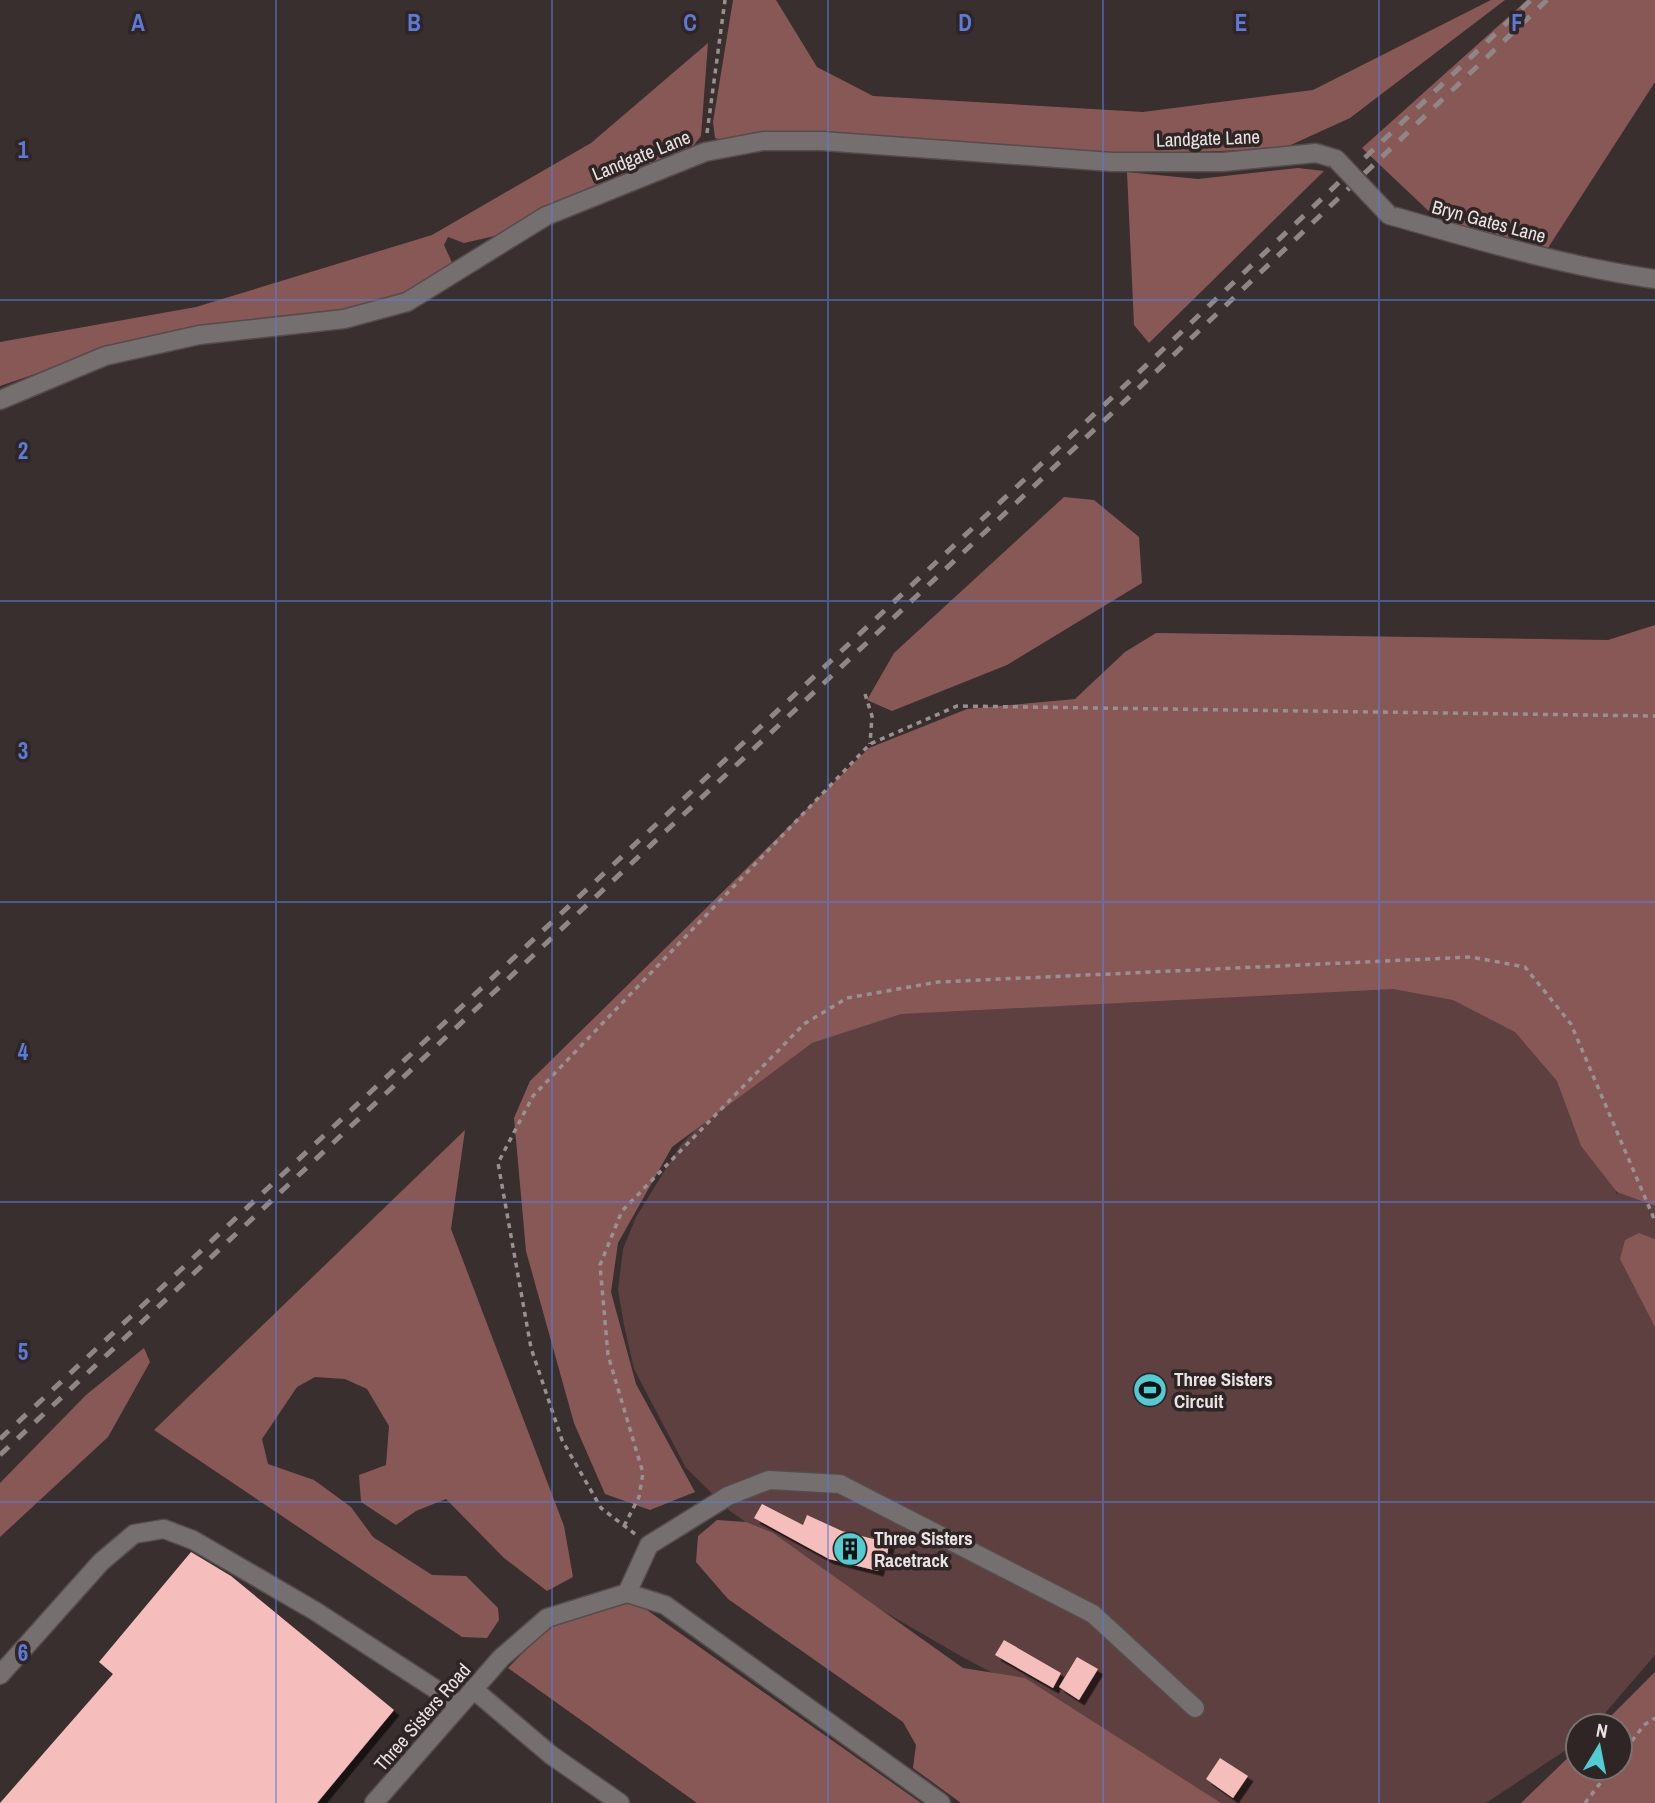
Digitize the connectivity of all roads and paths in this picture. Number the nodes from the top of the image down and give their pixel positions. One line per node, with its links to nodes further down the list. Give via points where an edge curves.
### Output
1 (725, 0): 2 (path)
2 (705, 152): 3 (street, Landgate Lane, via 764,141 822,141 1112,162 1223,162 1316,153); 5 (street, Landgate Lane, via 546,216 407,302 344,319 199,335 104,356)
3 (1336, 159): 4 (street, Bryn Gates Lane, bridge, via 1389,215 1534,256)
4 (1655, 279)
5 (0, 400)
6 (865, 694): 8 (path, via 872,716)
7 (1655, 716): 8 (path, via 957,706)
8 (870, 744): 11 (path, via 533,1096 498,1163 531,1348 558,1427 600,1508)
9 (1653, 1213): 10 (path); 11 (path, via 1571,1024 1525,967 1471,957 938,982 846,998 804,1024 622,1211 600,1265 608,1355 643,1473 639,1497)
10 (1655, 1221)
11 (624, 1526): 12 (path)
12 (649, 1545): 13 (street); 17 (street, via 728,1496 769,1480 840,1484 1093,1614)
13 (627, 1593): 15 (street, Three Sisters Road, via 547,1618); 23 (street, via 665,1605)
14 (0, 1675): 16 (street, via 101,1562 134,1534 164,1529 193,1539 315,1611)
15 (473, 1689): 16 (street, Three Sisters Road); 22 (street, via 551,1755)
16 (460, 1704): 21 (street, Three Sisters Road)
17 (1195, 1708)
18 (1655, 1718): 19 (path)
19 (1634, 1738)
20 (1601, 1782): 24 (path)
21 (374, 1803)
22 (620, 1803)
23 (941, 1803)
24 (1585, 1803)

